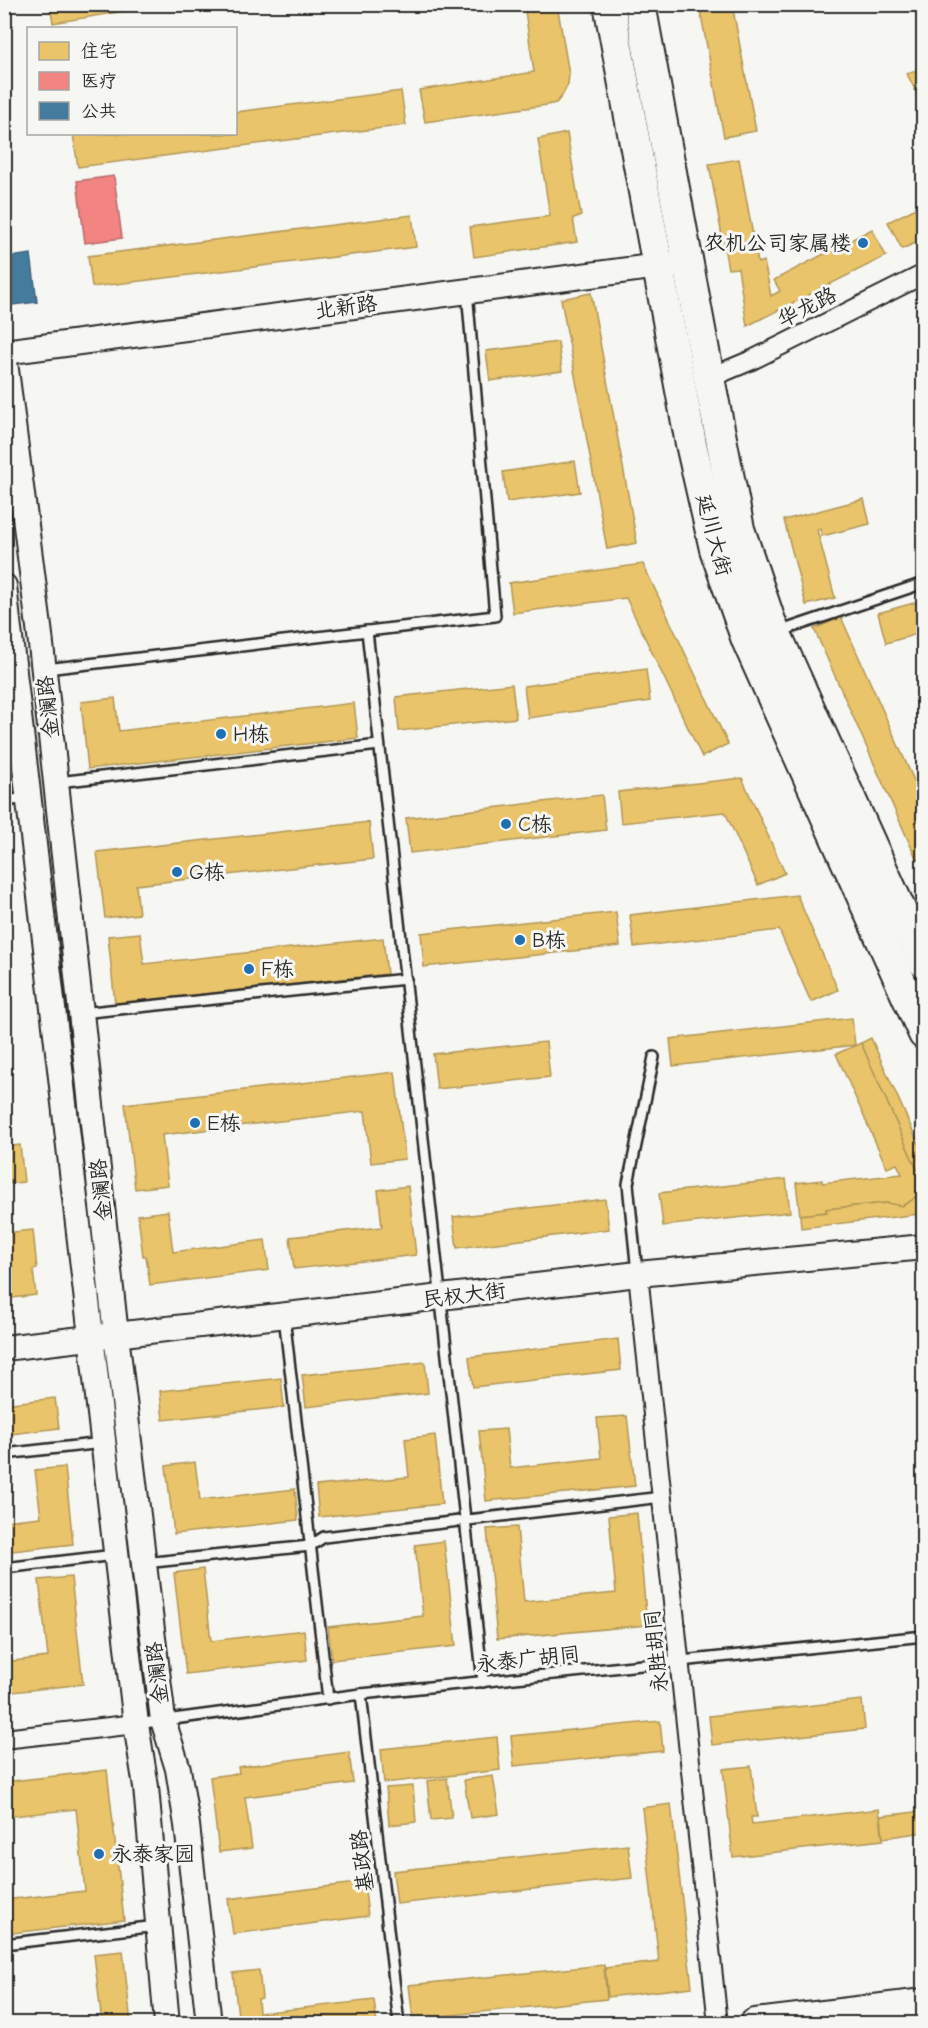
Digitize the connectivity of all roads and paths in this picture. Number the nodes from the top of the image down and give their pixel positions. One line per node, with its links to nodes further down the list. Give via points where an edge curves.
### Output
1 (609, 4): 4 (main road, 延川大街)
2 (640, 4): 3 (main road, 延川大街)
3 (688, 262): 4 (street, 北新路); 8 (main road, 延川大街)
4 (657, 266): 6 (street, 北新路); 22 (main road, 延川大街, via 715,549 747,640)
5 (924, 274): 8 (street, 华龙路)
6 (467, 291): 7 (street, 北新路); 11 (lane, via 495,616)
7 (4, 353): 14 (street, 金澜路)
8 (709, 378): 12 (main road, 延川大街, via 739,529)
9 (924, 583): 12 (lane)
10 (4, 586): 13 (street, 金澜路)
11 (367, 631): 14 (lane); 15 (lane)
12 (775, 632): 19 (main road, 延川大街)
13 (8, 646): 17 (street, 金澜路)
14 (44, 669): 16 (street, 金澜路)
15 (380, 745): 16 (lane); 20 (lane)
16 (56, 782): 21 (street, 金澜路)
17 (29, 798): 18 (lane); 29 (street, 金澜路)
18 (4, 801)
19 (924, 962)
20 (406, 979): 21 (lane); 26 (lane)
21 (81, 1013): 28 (street, 金澜路)
22 (924, 1034)
23 (654, 1057): 25 (lane, via 628,1184)
24 (924, 1247): 25 (street, 民权大街)
25 (638, 1274): 26 (street, 民权大街); 33 (street, 永胜胡同)
26 (441, 1297): 27 (street, 民权大街); 34 (lane)
27 (284, 1316): 28 (street, 民权大街); 35 (lane)
28 (116, 1335): 29 (street, 民权大街); 37 (street, 金澜路)
29 (92, 1338): 30 (street, 民权大街); 31 (street, 金澜路)
30 (4, 1348)
31 (104, 1443): 32 (lane); 36 (street, 金澜路)
32 (4, 1454)
33 (662, 1497): 34 (lane); 40 (street, 永胜胡同)
34 (465, 1520): 35 (lane, via 324,1537); 41 (lane)
35 (310, 1546): 37 (lane); 43 (lane)
36 (117, 1555): 38 (lane); 45 (street, 金澜路)
37 (144, 1563): 44 (street, 金澜路)
38 (4, 1568)
39 (924, 1636): 40 (lane, 永泰广胡同)
40 (679, 1661): 41 (lane, 永泰广胡同); 53 (street, 永胜胡同)
41 (483, 1682): 42 (lane, 永泰广胡同)
42 (361, 1694): 43 (lane, 永泰广胡同); 52 (lane, 基政路)
43 (328, 1699): 44 (lane, 永泰广胡同)
44 (163, 1720): 45 (lane, 永泰广胡同); 51 (street, 金澜路, via 178,1769 187,1825)
45 (136, 1724): 46 (street); 47 (street, 金澜路)
46 (4, 1739)
47 (159, 1926): 48 (lane); 50 (street, 金澜路)
48 (4, 1944)
49 (924, 2004): 54 (main road)
50 (167, 2024)
51 (209, 2024)
52 (399, 2024)
53 (718, 2024)
54 (755, 2024)

